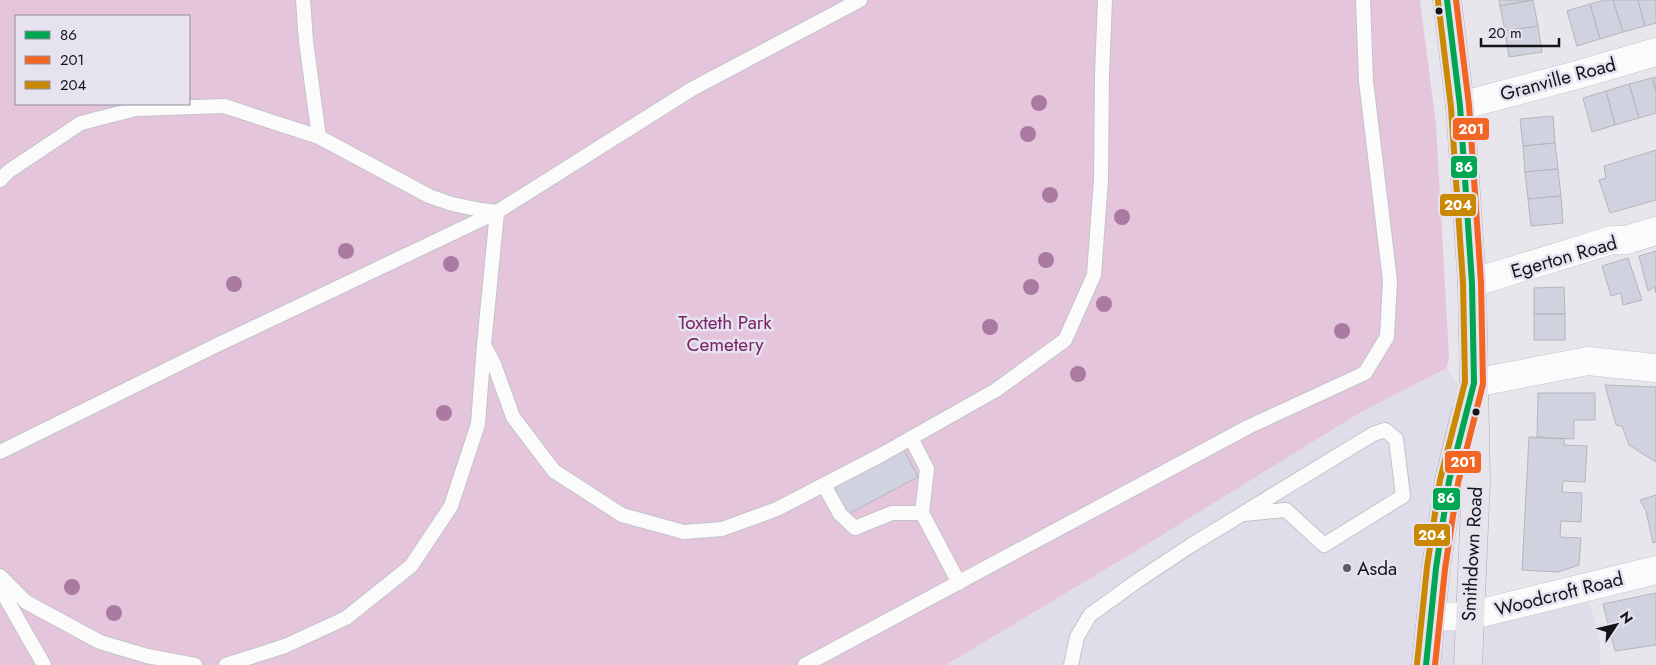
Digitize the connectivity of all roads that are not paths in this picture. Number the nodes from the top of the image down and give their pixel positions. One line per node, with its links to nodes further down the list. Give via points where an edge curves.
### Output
1 (303, 0): 8 (lane)
2 (860, 0): 10 (lane, via 692,89)
3 (1105, 0): 16 (lane, via 1101,179 1094,275 1065,340 996,390)
4 (1363, 0): 23 (lane, via 1366,81 1390,281 1387,337 1365,373 1248,427)
5 (1448, 0): 7 (highway, Smithdown Road)
6 (1656, 52): 7 (street, Granville Road)
7 (1460, 106): 12 (highway, Smithdown Road)
8 (319, 137): 9 (lane, via 224,106 136,109 81,123 9,170); 10 (lane, via 429,196 452,204)
9 (0, 180)
10 (497, 212): 13 (lane); 17 (lane)
11 (1656, 231): 12 (street, Egerton Road, via 1626,240 1612,240)
12 (1472, 283): 15 (highway, Smithdown Road)
13 (484, 345): 18 (lane, via 513,417 554,471 622,515 684,532 722,529 778,509); 29 (lane, via 478,424 454,497 411,566 346,618 284,646)
14 (1656, 368): 15 (street, via 1588,361)
15 (1474, 382): 25 (highway, Smithdown Road, via 1476,481); 26 (highway, Smithdown Road, via 1449,481)
16 (911, 438): 18 (lane); 19 (lane, via 927,469)
17 (0, 452)
18 (824, 485): 19 (lane, via 840,514 855,528 892,513)
19 (922, 513): 23 (lane)
20 (1244, 514): 20 (lane, via 1286,510 1324,545 1404,496 1396,439 1385,430 1373,434); 31 (lane, via 1137,581 1090,615 1077,637)
21 (1656, 570): 25 (street, Woodcroft Road)
22 (0, 576): 28 (lane, via 26,602 100,642 147,656)
23 (958, 583): 30 (lane)
24 (0, 588): 27 (lane)
25 (1469, 616): 26 (street, Woodcroft Road); 33 (highway, Smithdown Road)
26 (1431, 617): 32 (highway, Smithdown Road)
27 (44, 665)
28 (195, 665)
29 (226, 665)
30 (805, 665)
31 (1071, 665)
32 (1426, 665)
33 (1468, 665)

